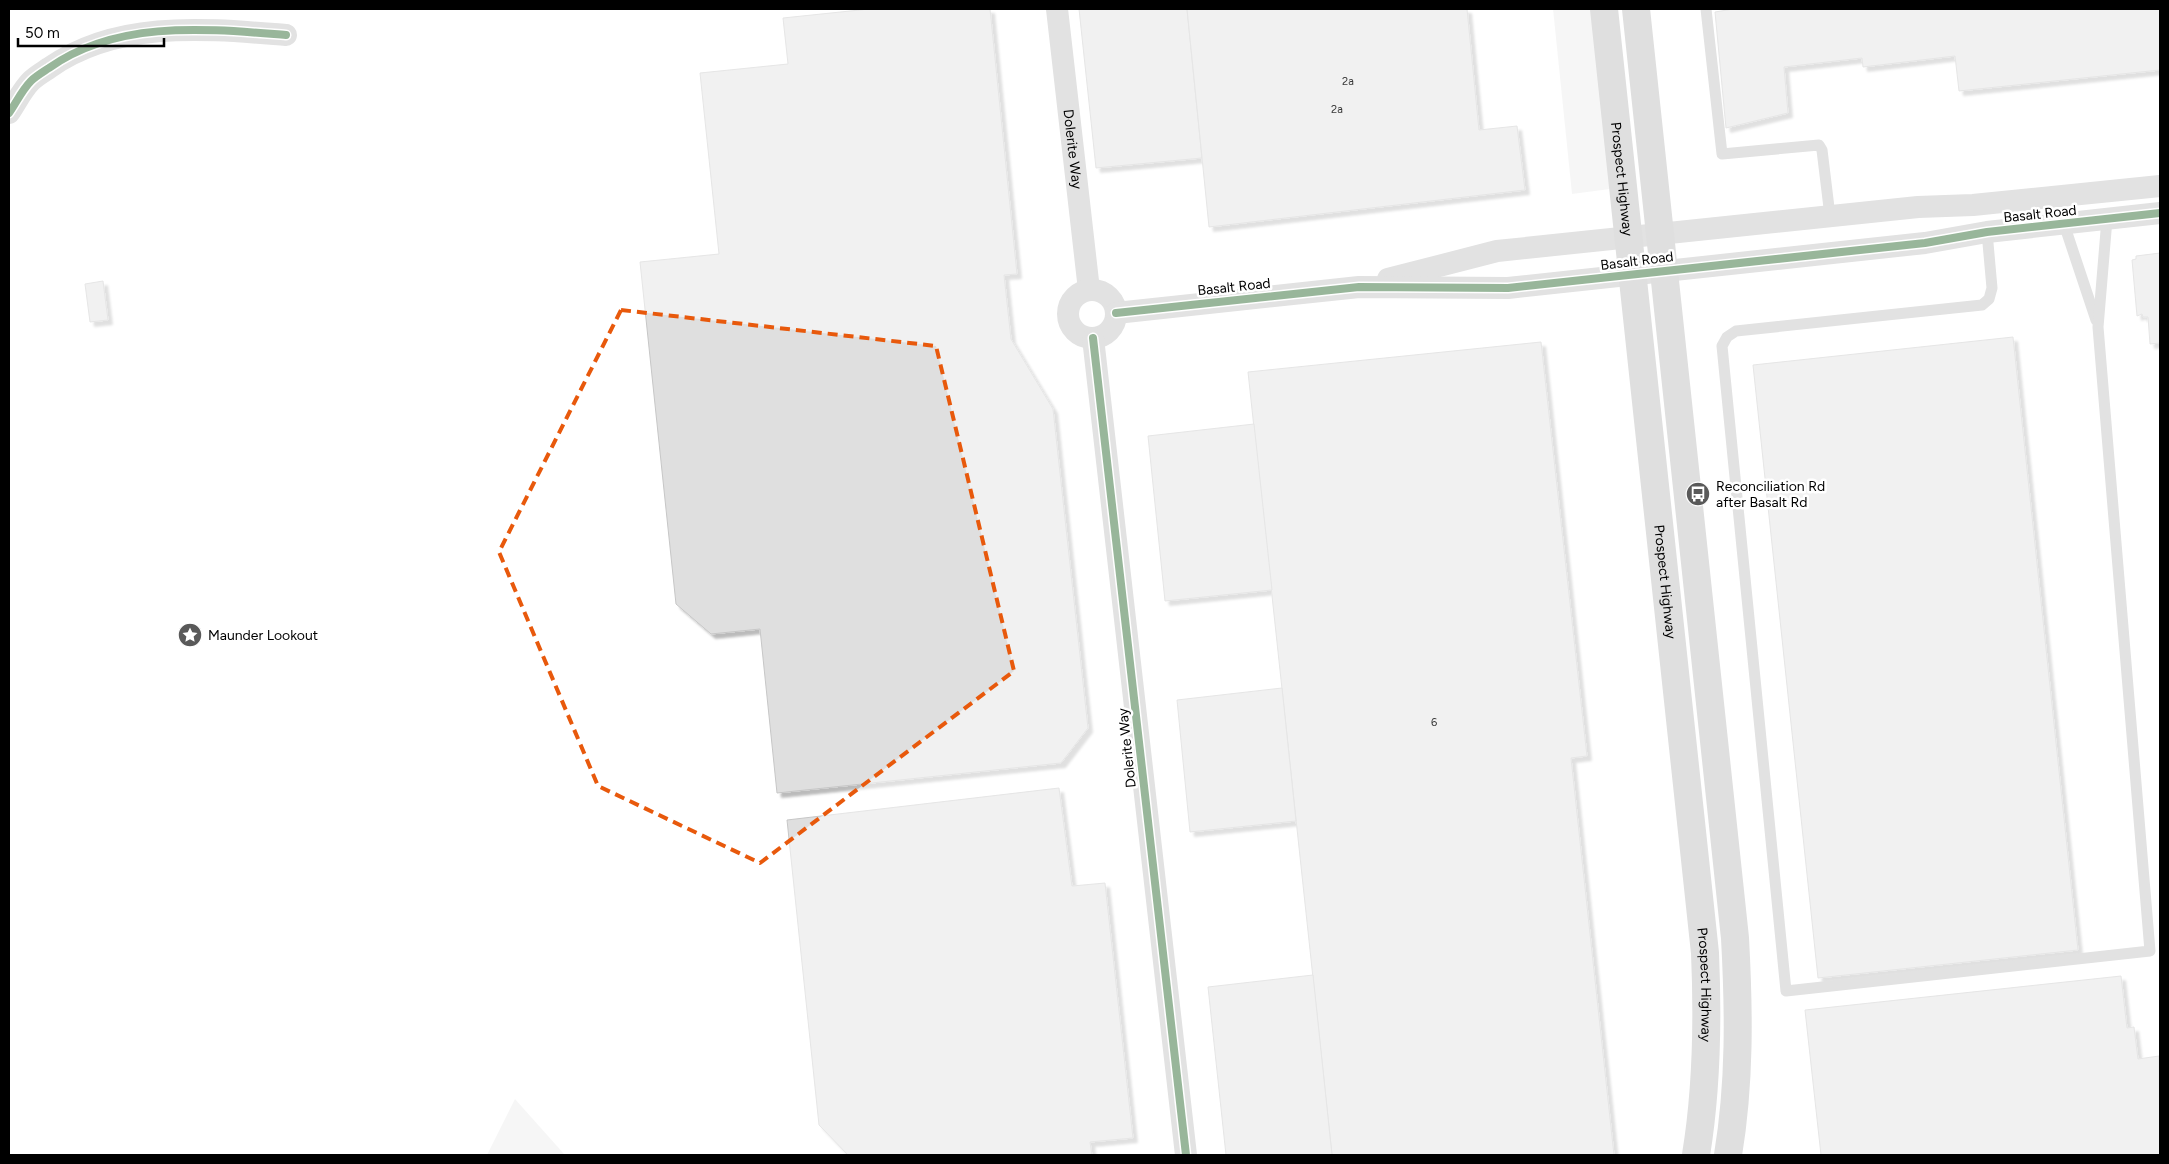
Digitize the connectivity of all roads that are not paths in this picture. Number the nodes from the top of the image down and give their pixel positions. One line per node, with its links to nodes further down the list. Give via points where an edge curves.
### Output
1 (1057, 9): 19 (street, Dolerite Way)
2 (1604, 9): 15 (main road, Prospect Highway)
3 (1636, 9): 14 (main road)
4 (1706, 9): 10 (lane, via 1722,154 1819,146)
5 (286, 36): 6 (street, via 220,30 164,30 131,35 63,58 31,81)
6 (9, 113)
7 (2160, 186): 8 (street, Basalt Road)
8 (2088, 193): 10 (street, Basalt Road); 11 (street)
9 (2160, 213): 11 (street, Basalt Road)
10 (1830, 216): 14 (street, Basalt Road)
11 (2098, 220): 12 (street, Basalt Road); 21 (lane)
12 (2064, 224): 13 (street, Basalt Road); 21 (lane)
13 (1987, 232): 16 (street, Basalt Road, via 1925,243); 21 (lane, via 1992,288 1982,305 1736,331 1722,346 1786,991 2150,951)
14 (1660, 235): 15 (street, Basalt Road); 16 (main road)
15 (1628, 237): 17 (main road, Prospect Highway); 18 (street, Basalt Road, via 1497,251)
16 (1663, 271): 17 (street, Basalt Road); 25 (main road, via 1735,938 1738,1061)
17 (1633, 275): 18 (street, Basalt Road, via 1508,288); 24 (main road, Prospect Highway, via 1705,953 1707,1055)
18 (1359, 286): 20 (street, Basalt Road)
19 (1089, 290): 20 (street, via 1104,293 1115,305); 22 (street, via 1074,297 1068,312 1072,327 1085,337)
20 (1116, 313): 22 (street, via 1107,333)
21 (2098, 327)
22 (1093, 338): 23 (street, Dolerite Way)
23 (1186, 1155)
24 (1696, 1155)
25 (1728, 1155)

